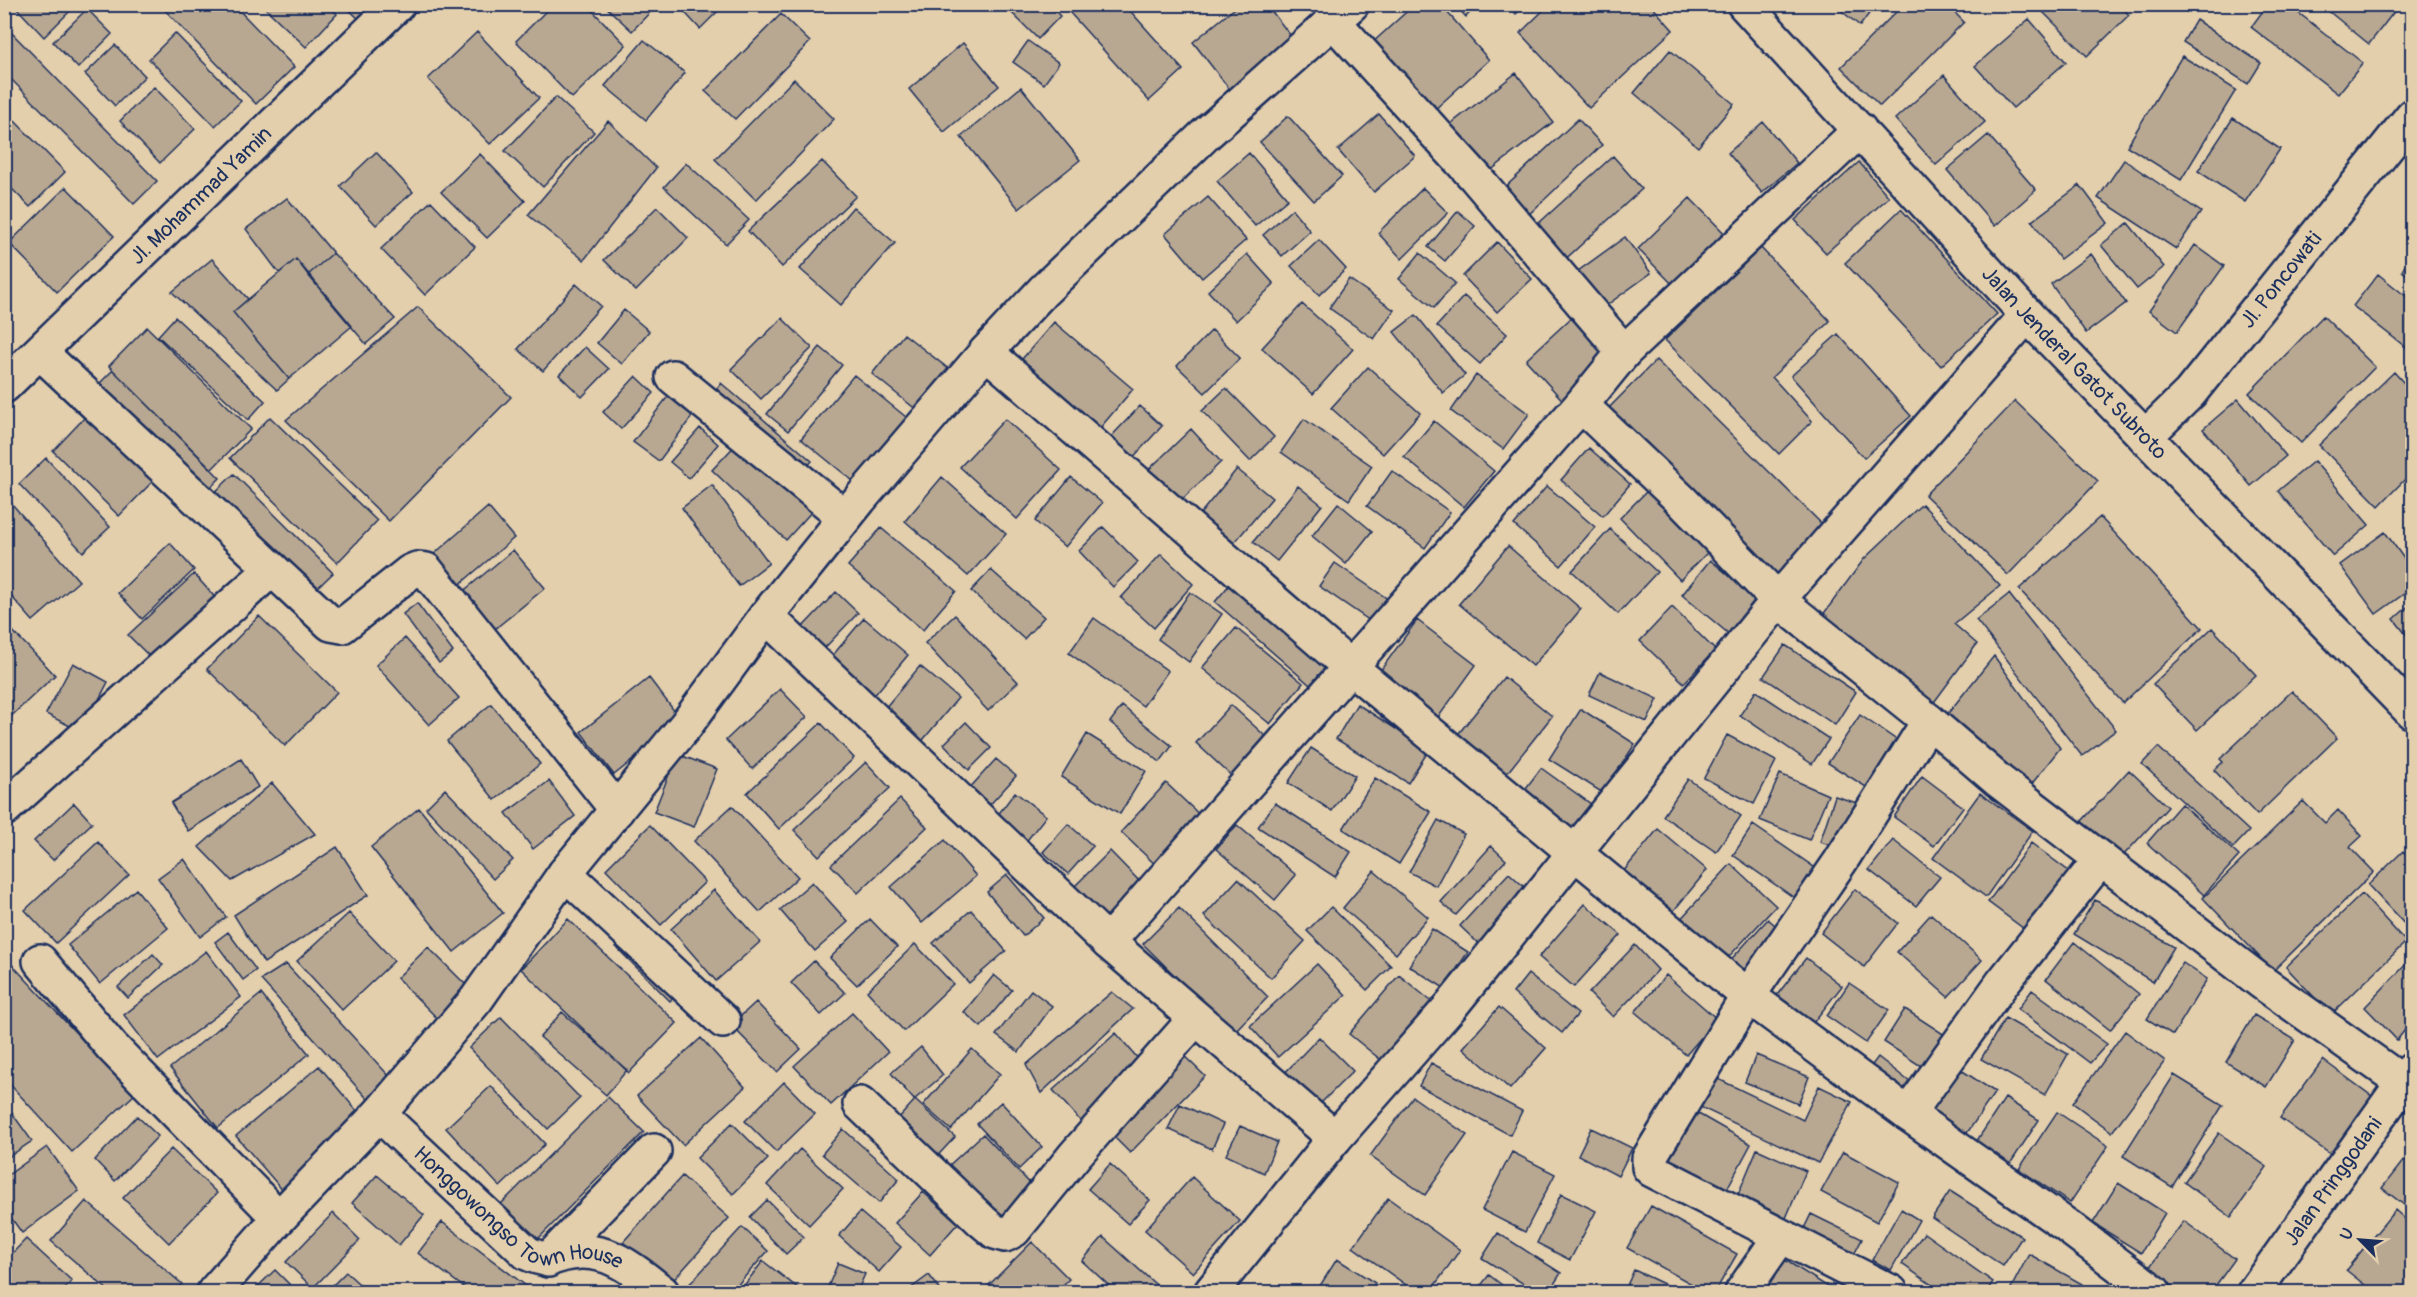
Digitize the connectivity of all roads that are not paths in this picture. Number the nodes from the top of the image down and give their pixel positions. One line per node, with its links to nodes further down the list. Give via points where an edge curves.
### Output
1 (398, 4): 7 (street, Jl. Mohammad Yamin)
2 (1744, 4): 5 (street, Jalan Jenderal Gatot Subroto)
3 (1343, 13): 8 (street, via 1207,133 1043,291); 9 (street)
4 (2412, 116): 13 (street, Jl. Poncowati, via 2190,393)
5 (1860, 130): 6 (street, Jalan Jenderal Gatot Subroto); 9 (street)
6 (2027, 315): 13 (street, Jalan Jenderal Gatot Subroto); 16 (street)
7 (40, 352): 11 (street, Jl. Mohammad Yamin); 15 (street)
8 (986, 352): 14 (street); 18 (street)
9 (1624, 352): 12 (street)
10 (673, 377): 14 (street)
11 (4, 386)
12 (1581, 405): 16 (street); 18 (street)
13 (2145, 437): 19 (street, Jalan Jenderal Gatot Subroto)
14 (845, 517): 17 (street)
15 (272, 569): 21 (street); 22 (street, via 326,621 338,627 410,572 426,570)
16 (1778, 600): 20 (street); 23 (street)
17 (766, 616): 22 (street); 26 (street)
18 (1350, 667): 23 (street); 26 (street)
19 (2412, 712)
20 (1929, 721): 24 (street, via 1999,781); 28 (street, via 1840,862)
21 (4, 809)
22 (617, 810): 25 (street)
23 (1573, 852): 28 (street); 35 (street, via 1451,1006)
24 (2102, 859): 31 (street, via 2260,981); 34 (street, via 2003,982)
25 (564, 873): 30 (street); 33 (street, via 476,1000)
26 (1108, 942): 29 (street)
27 (40, 961): 37 (street, via 112,1047)
28 (1748, 996): 34 (street); 38 (street, via 1649,1163 1652,1170)
29 (1195, 1018): 32 (street, via 1014,1230 1005,1235 982,1221); 35 (street)
30 (723, 1021)
31 (2408, 1077): 46 (street, Jalan Pringgodani)
32 (860, 1104)
33 (379, 1114): 37 (street); 39 (street, Honggowongso Town House, via 527,1253)
34 (1908, 1114): 45 (street)
35 (1335, 1138): 42 (street)
36 (654, 1151): 39 (street)
37 (279, 1218): 40 (street)
38 (1780, 1237): 43 (street); 44 (street)
39 (548, 1260): 41 (street, Honggowongso Town House, via 571,1253 615,1258)
40 (215, 1292)
41 (662, 1293)
42 (1211, 1293)
43 (1742, 1293)
44 (1891, 1293)
45 (2154, 1293)
46 (2254, 1293)

